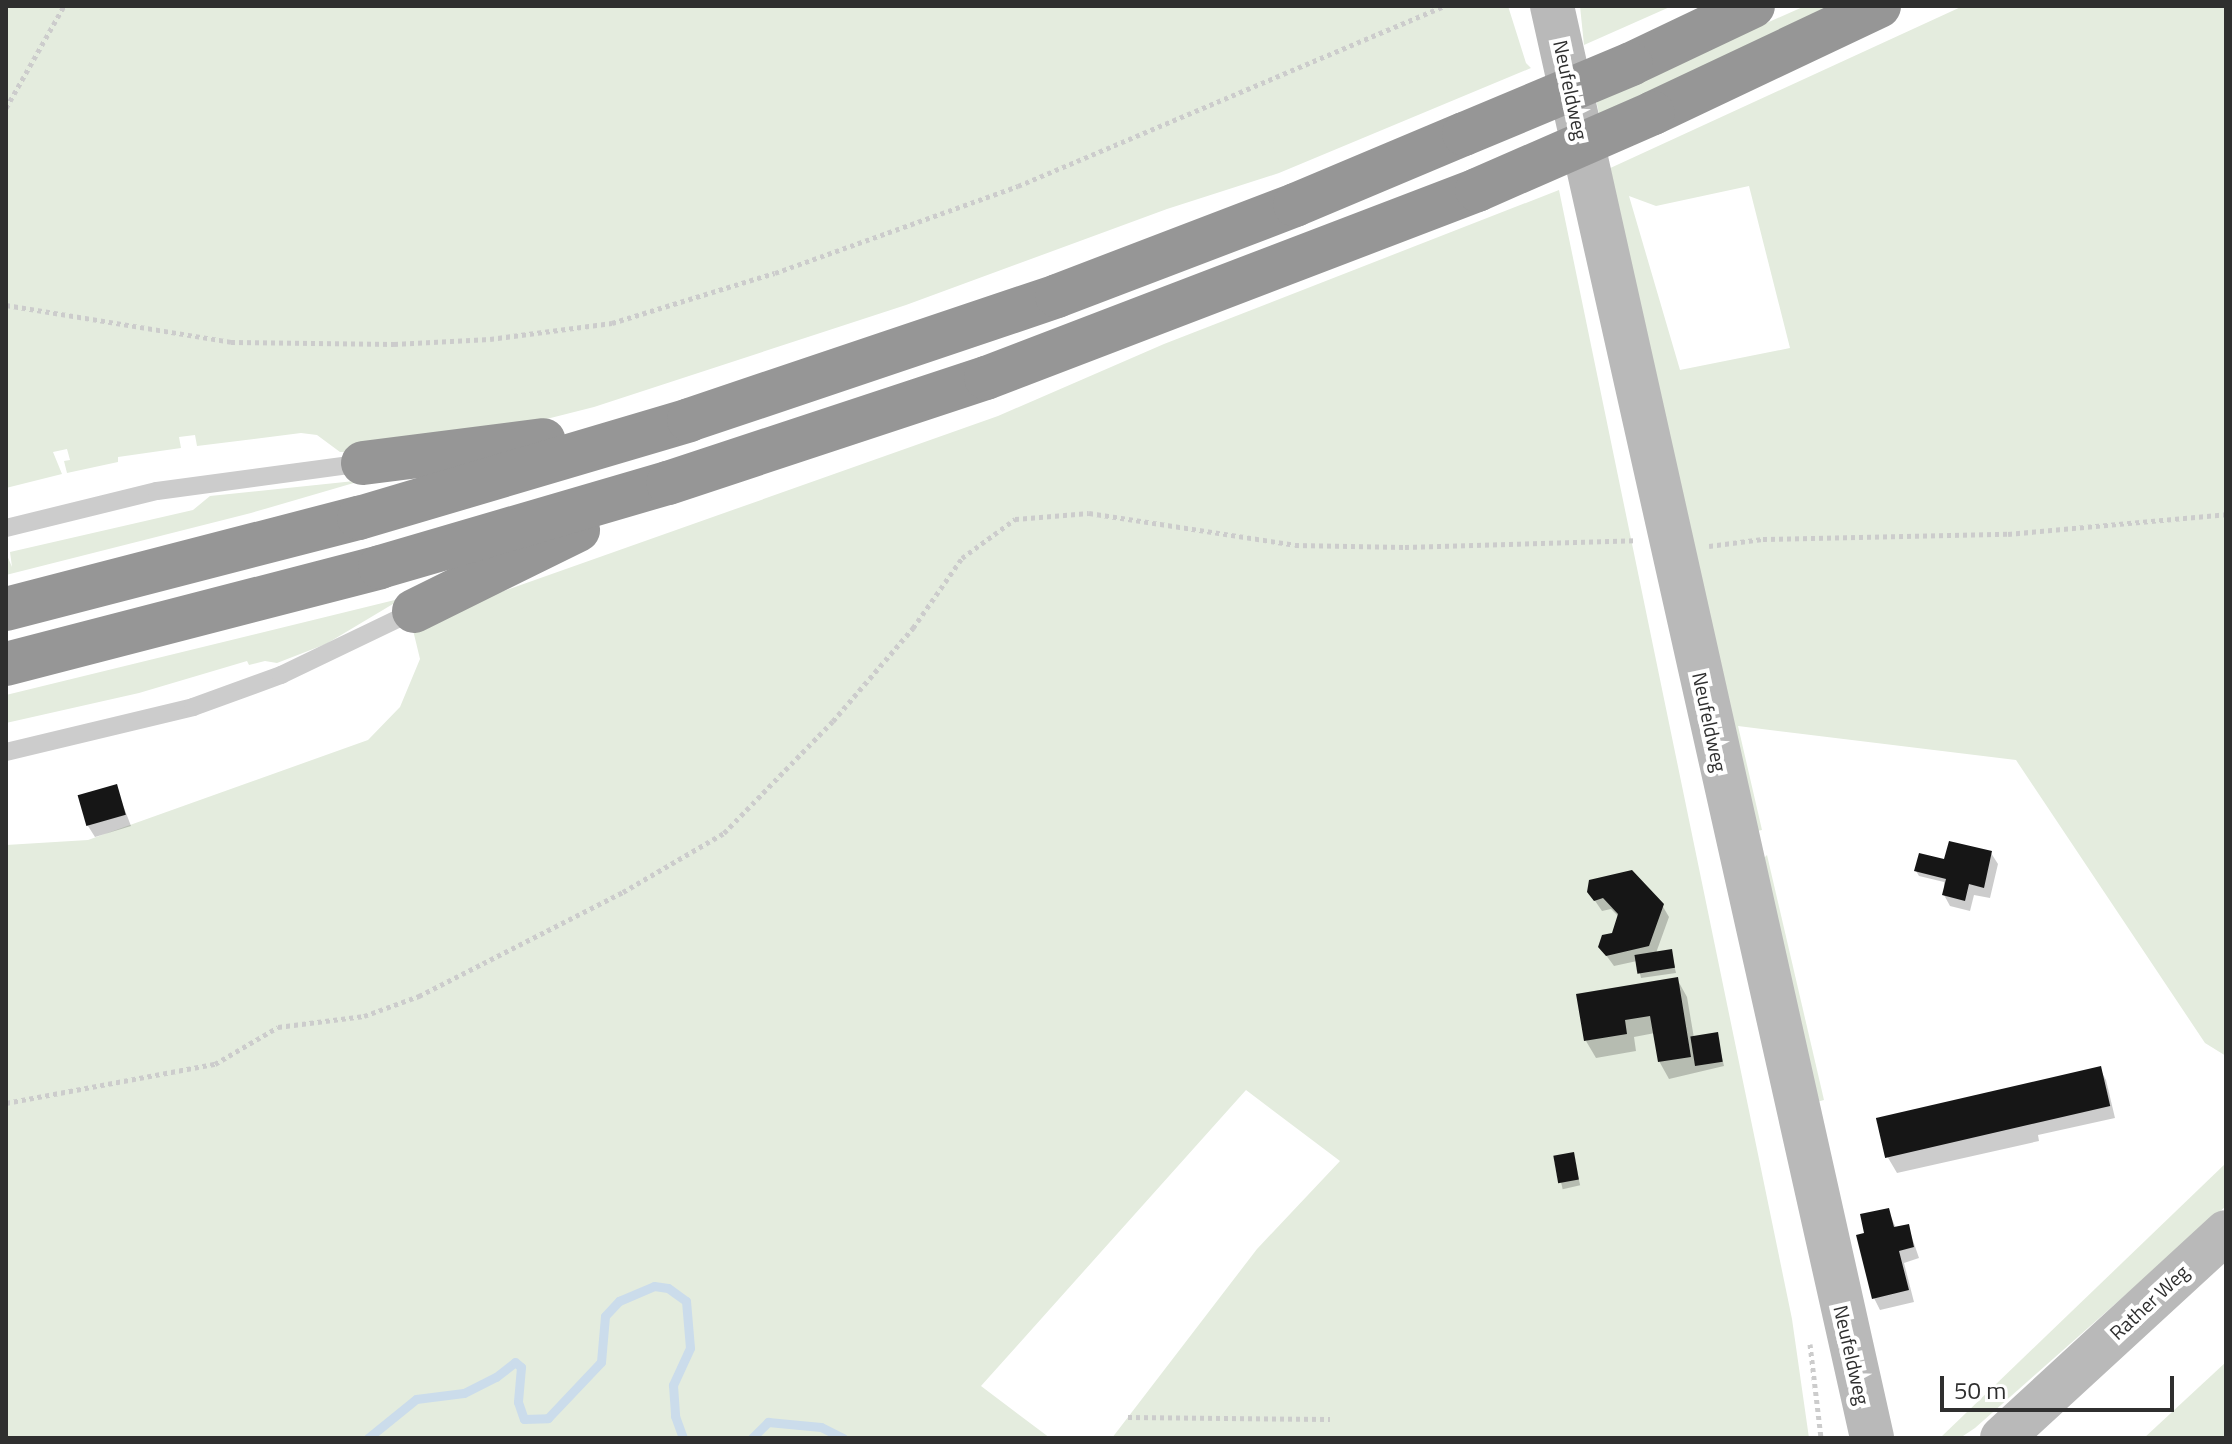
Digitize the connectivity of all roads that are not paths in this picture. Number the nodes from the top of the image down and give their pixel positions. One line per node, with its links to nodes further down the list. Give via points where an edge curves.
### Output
1 (1552, 6): 13 (main road, Neufeldweg)
2 (1753, 6): 4 (highway, bridge, via 1631,64 1295,205 1057,296)
3 (1879, 6): 6 (highway, bridge, via 1477,190 1001,373)
4 (689, 420): 5 (highway); 8 (highway, via 359,518)
5 (363, 463): 7 (lane, via 157,491)
6 (668, 483): 9 (highway); 10 (highway, via 380,567)
7 (6, 528)
8 (6, 609)
9 (414, 611): 11 (lane, via 281,675 193,707)
10 (6, 664)
11 (6, 752)
12 (2226, 1232): 14 (main road, Rather Weg)
13 (1872, 1438)
14 (2002, 1438)

